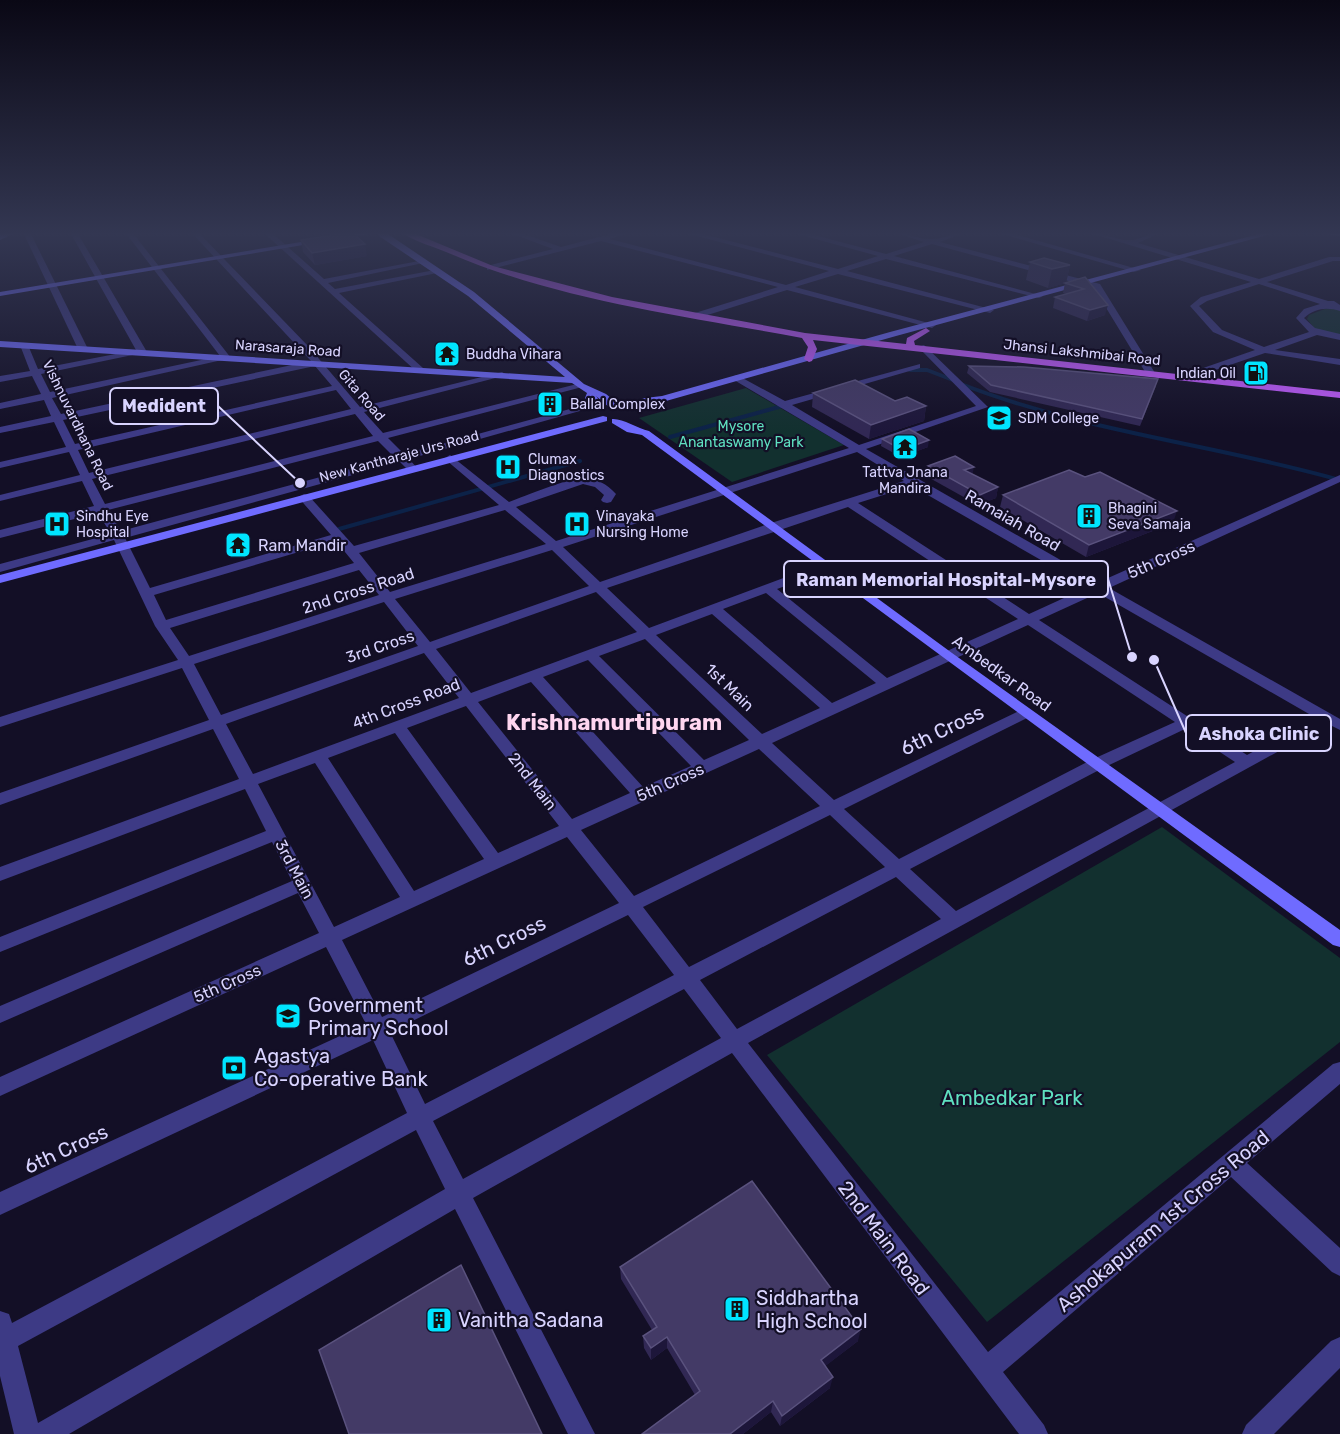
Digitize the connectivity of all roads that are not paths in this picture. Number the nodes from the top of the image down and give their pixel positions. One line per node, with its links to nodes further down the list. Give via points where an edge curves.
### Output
1 (59, 299): 30 (street)
2 (110, 299): 32 (street)
3 (180, 299): 33 (street)
4 (256, 299): 36 (street, Gita Road)
5 (341, 299): 38 (street)
6 (477, 299): 45 (street, Ambedkar Road)
7 (612, 299): 20 (main road, Jhansi Lakshmibai Road)
8 (750, 299): 20 (street)
9 (830, 299): 21 (street)
10 (946, 299): 19 (street)
11 (1030, 299): 19 (street)
12 (1037, 299): 21 (street)
13 (1103, 299): 40 (street)
14 (1204, 299): 31 (street, via 1194,306 1217,332)
15 (1312, 299): 17 (street)
16 (1340, 301): 17 (street)
17 (1328, 304): 18 (street); 22 (street, via 1307,311 1300,318 1304,326)
18 (1340, 308)
19 (990, 310): 21 (street)
20 (698, 315): 23 (main road, Jhansi Lakshmibai Road)
21 (929, 328): 26 (street); 28 (main road, via 910,340)
22 (1316, 333): 24 (street); 31 (street)
23 (805, 336): 26 (main road, Jhansi Lakshmibai Road); 34 (main road, via 814,350)
24 (1340, 337)
25 (0, 342): 27 (street, Narasaraja Road)
26 (865, 344): 28 (main road, Jhansi Lakshmibai Road); 34 (street)
27 (24, 345): 30 (street, Narasaraja Road); 39 (street, Vishnuvardhana Road)
28 (910, 347): 29 (main road, Jhansi Lakshmibai Road)
29 (924, 348): 40 (main road, Jhansi Lakshmibai Road); 60 (street, 2nd Cross Road, via 982,407)
30 (83, 349): 32 (street, Narasaraja Road)
31 (1263, 351): 35 (street); 42 (street)
32 (142, 352): 33 (street, Narasaraja Road); 39 (street)
33 (226, 358): 36 (street, Narasaraja Road); 49 (street)
34 (809, 359): 43 (street)
35 (1340, 362)
36 (317, 363): 38 (street, Narasaraja Road); 46 (street, Gita Road); 55 (street)
37 (917, 366): 50 (street)
38 (420, 370): 41 (street, Narasaraja Road)
39 (35, 372): 44 (street); 49 (street, Vishnuvardhana Road)
40 (1150, 373): 42 (main road, Jhansi Lakshmibai Road)
41 (502, 375): 45 (street, Narasaraja Road); 53 (street)
42 (1186, 377): 48 (main road, Jhansi Lakshmibai Road)
43 (737, 378): 50 (street, Ramaiah Road); 52 (street)
44 (0, 379)
45 (578, 383): 47 (street, Ambedkar Road); 59 (street)
46 (338, 387): 53 (street, Gita Road); 61 (street)
47 (592, 393): 52 (street, Ambedkar Road); 54 (street, via 590,398)
48 (1340, 395)
49 (46, 396): 51 (street); 55 (street, Vishnuvardhana Road)
50 (781, 402): 60 (street, Ramaiah Road)
51 (0, 406)
52 (625, 410): 54 (street, New Kantharaje Urs Road); 56 (street); 58 (street, Ambedkar Road, via 643,426)
53 (358, 411): 59 (street, Gita Road); 66 (street)
54 (599, 412): 56 (street); 62 (street); 63 (street, New Kantharaje Urs Road, via 563,428)
55 (57, 418): 57 (street); 61 (street, Vishnuvardhana Road)
56 (616, 421): 58 (street, Ambedkar Road)
57 (0, 430)
58 (645, 433): 69 (street, Ambedkar Road)
59 (380, 436): 62 (street, Gita Road); 75 (street)
60 (858, 447): 68 (street, Ramaiah Road); 69 (street, 2nd Cross Road)
61 (72, 449): 64 (street); 66 (street, Vishnuvardhana Road)
62 (402, 458): 65 (street, Gita Road); 79 (street)
63 (450, 458): 65 (street, New Kantharaje Urs Road); 74 (street, 1st Main)
64 (0, 465)
65 (412, 469): 70 (street, New Kantharaje Urs Road)
66 (87, 477): 71 (street); 75 (street, Vishnuvardhana Road)
67 (1340, 478): 87 (street, 5th Cross)
68 (913, 482): 73 (street, 3rd Cross); 87 (street, Ramaiah Road)
69 (727, 492): 76 (street, Ambedkar Road); 80 (street, 2nd Cross Road)
70 (304, 497): 78 (street, 2nd Main); 79 (street, New Kantharaje Urs Road)
71 (0, 498)
72 (607, 500): 74 (street, via 610,494 599,484 582,481)
73 (850, 503): 76 (street, 3rd Cross); 92 (street)
74 (507, 506): 80 (street, 1st Main); 81 (street)
75 (101, 508): 77 (street); 79 (street, Vishnuvardhana Road)
76 (772, 527): 83 (street, Ambedkar Road); 86 (street, 3rd Cross)
77 (0, 534)
78 (339, 536): 81 (street, 2nd Main); 89 (street)
79 (122, 542): 84 (street); 85 (street, New Kantharaje Urs Road); 89 (street, 3rd Main)
80 (554, 545): 86 (street, 1st Main); 90 (street, 2nd Cross Road)
81 (351, 551): 82 (street, 2nd Main)
82 (361, 565): 90 (street, 2nd Main); 93 (street)
83 (825, 567): 88 (street, 4th Cross Road); 97 (street, Ambedkar Road)
84 (0, 568)
85 (0, 579)
86 (598, 587): 94 (street, 1st Main); 95 (street, 3rd Cross)
87 (1098, 588): 92 (street, 5th Cross); 105 (street, Ramaiah Road)
88 (769, 589): 91 (street, 4th Cross Road); 100 (street)
89 (148, 593): 93 (street, 3rd Main)
90 (387, 597): 95 (street, 2nd Main); 98 (street, 2nd Cross Road)
91 (715, 609): 94 (street, 4th Cross Road); 102 (street)
92 (1027, 620): 97 (street, 5th Cross); 107 (street)
93 (162, 626): 98 (street, 3rd Main)
94 (648, 632): 96 (street, 4th Cross Road); 109 (street, 1st Main)
95 (427, 648): 101 (street, 2nd Main); 106 (street, 3rd Cross)
96 (590, 655): 99 (street, 4th Cross Road); 113 (street)
97 (947, 656): 100 (street, 5th Cross); 103 (street, Ambedkar Road)
98 (186, 662): 104 (street, 2nd Cross Road); 106 (street, 3rd Main)
99 (534, 676): 101 (street, 4th Cross Road); 115 (street)
100 (885, 684): 102 (street, 5th Cross)
101 (467, 699): 108 (street, 4th Cross Road); 119 (street, 2nd Main)
102 (830, 709): 109 (street, 5th Cross)
103 (1026, 713): 112 (street, Ambedkar Road); 117 (street, 6th Cross)
104 (0, 722)
105 (1334, 722): 111 (street)
106 (216, 723): 114 (street, 3rd Main); 116 (street, 3rd Cross)
107 (1185, 723): 111 (street); 112 (street)
108 (398, 726): 110 (street, 4th Cross Road); 121 (street)
109 (760, 741): 113 (street, 5th Cross); 117 (street, 1st Main)
110 (319, 756): 114 (street, 4th Cross Road); 125 (street)
111 (1247, 762): 118 (street)
112 (1097, 764): 118 (street, Ambedkar Road); 122 (street)
113 (702, 768): 115 (street, 5th Cross)
114 (248, 781): 120 (street, 3rd Main); 123 (street, 4th Cross Road)
115 (641, 795): 119 (street, 5th Cross)
116 (0, 799)
117 (833, 808): 122 (street, 1st Main); 126 (street, 6th Cross)
118 (1160, 810): 127 (street); 129 (street, Ambedkar Road)
119 (570, 828): 121 (street, 5th Cross); 126 (street, 2nd Main)
120 (276, 834): 124 (street, 3rd Main); 130 (street)
121 (495, 862): 125 (street, 5th Cross)
122 (898, 868): 127 (street, 1st Main); 131 (street)
123 (0, 874)
124 (303, 884): 128 (street, 3rd Main); 132 (street)
125 (411, 900): 128 (street, 5th Cross)
126 (630, 904): 131 (street, 2nd Main); 133 (street, 6th Cross)
127 (954, 921): 134 (street)
128 (331, 936): 133 (street, 3rd Main); 136 (street, 5th Cross)
129 (1340, 940)
130 (0, 945)
131 (687, 979): 134 (street, 2nd Main); 137 (street)
132 (0, 1015)
133 (378, 1028): 137 (street, 3rd Main); 140 (street, 6th Cross)
134 (734, 1041): 139 (street); 144 (street, 2nd Main Road)
135 (1340, 1071): 138 (street, Ashokapuram 1st Cross Road)
136 (0, 1087)
137 (420, 1117): 139 (street, 3rd Main); 142 (street)
138 (1231, 1163): 141 (street); 144 (street, Ashokapuram 1st Cross Road)
139 (460, 1193): 146 (street); 147 (street, 3rd Main)
140 (0, 1204)
141 (1340, 1264)
142 (1, 1332): 145 (street)
143 (1340, 1350): 149 (street)
144 (986, 1371): 148 (street, 2nd Main Road)
145 (27, 1434)
146 (44, 1434)
147 (582, 1434)
148 (1035, 1434)
149 (1254, 1434)

